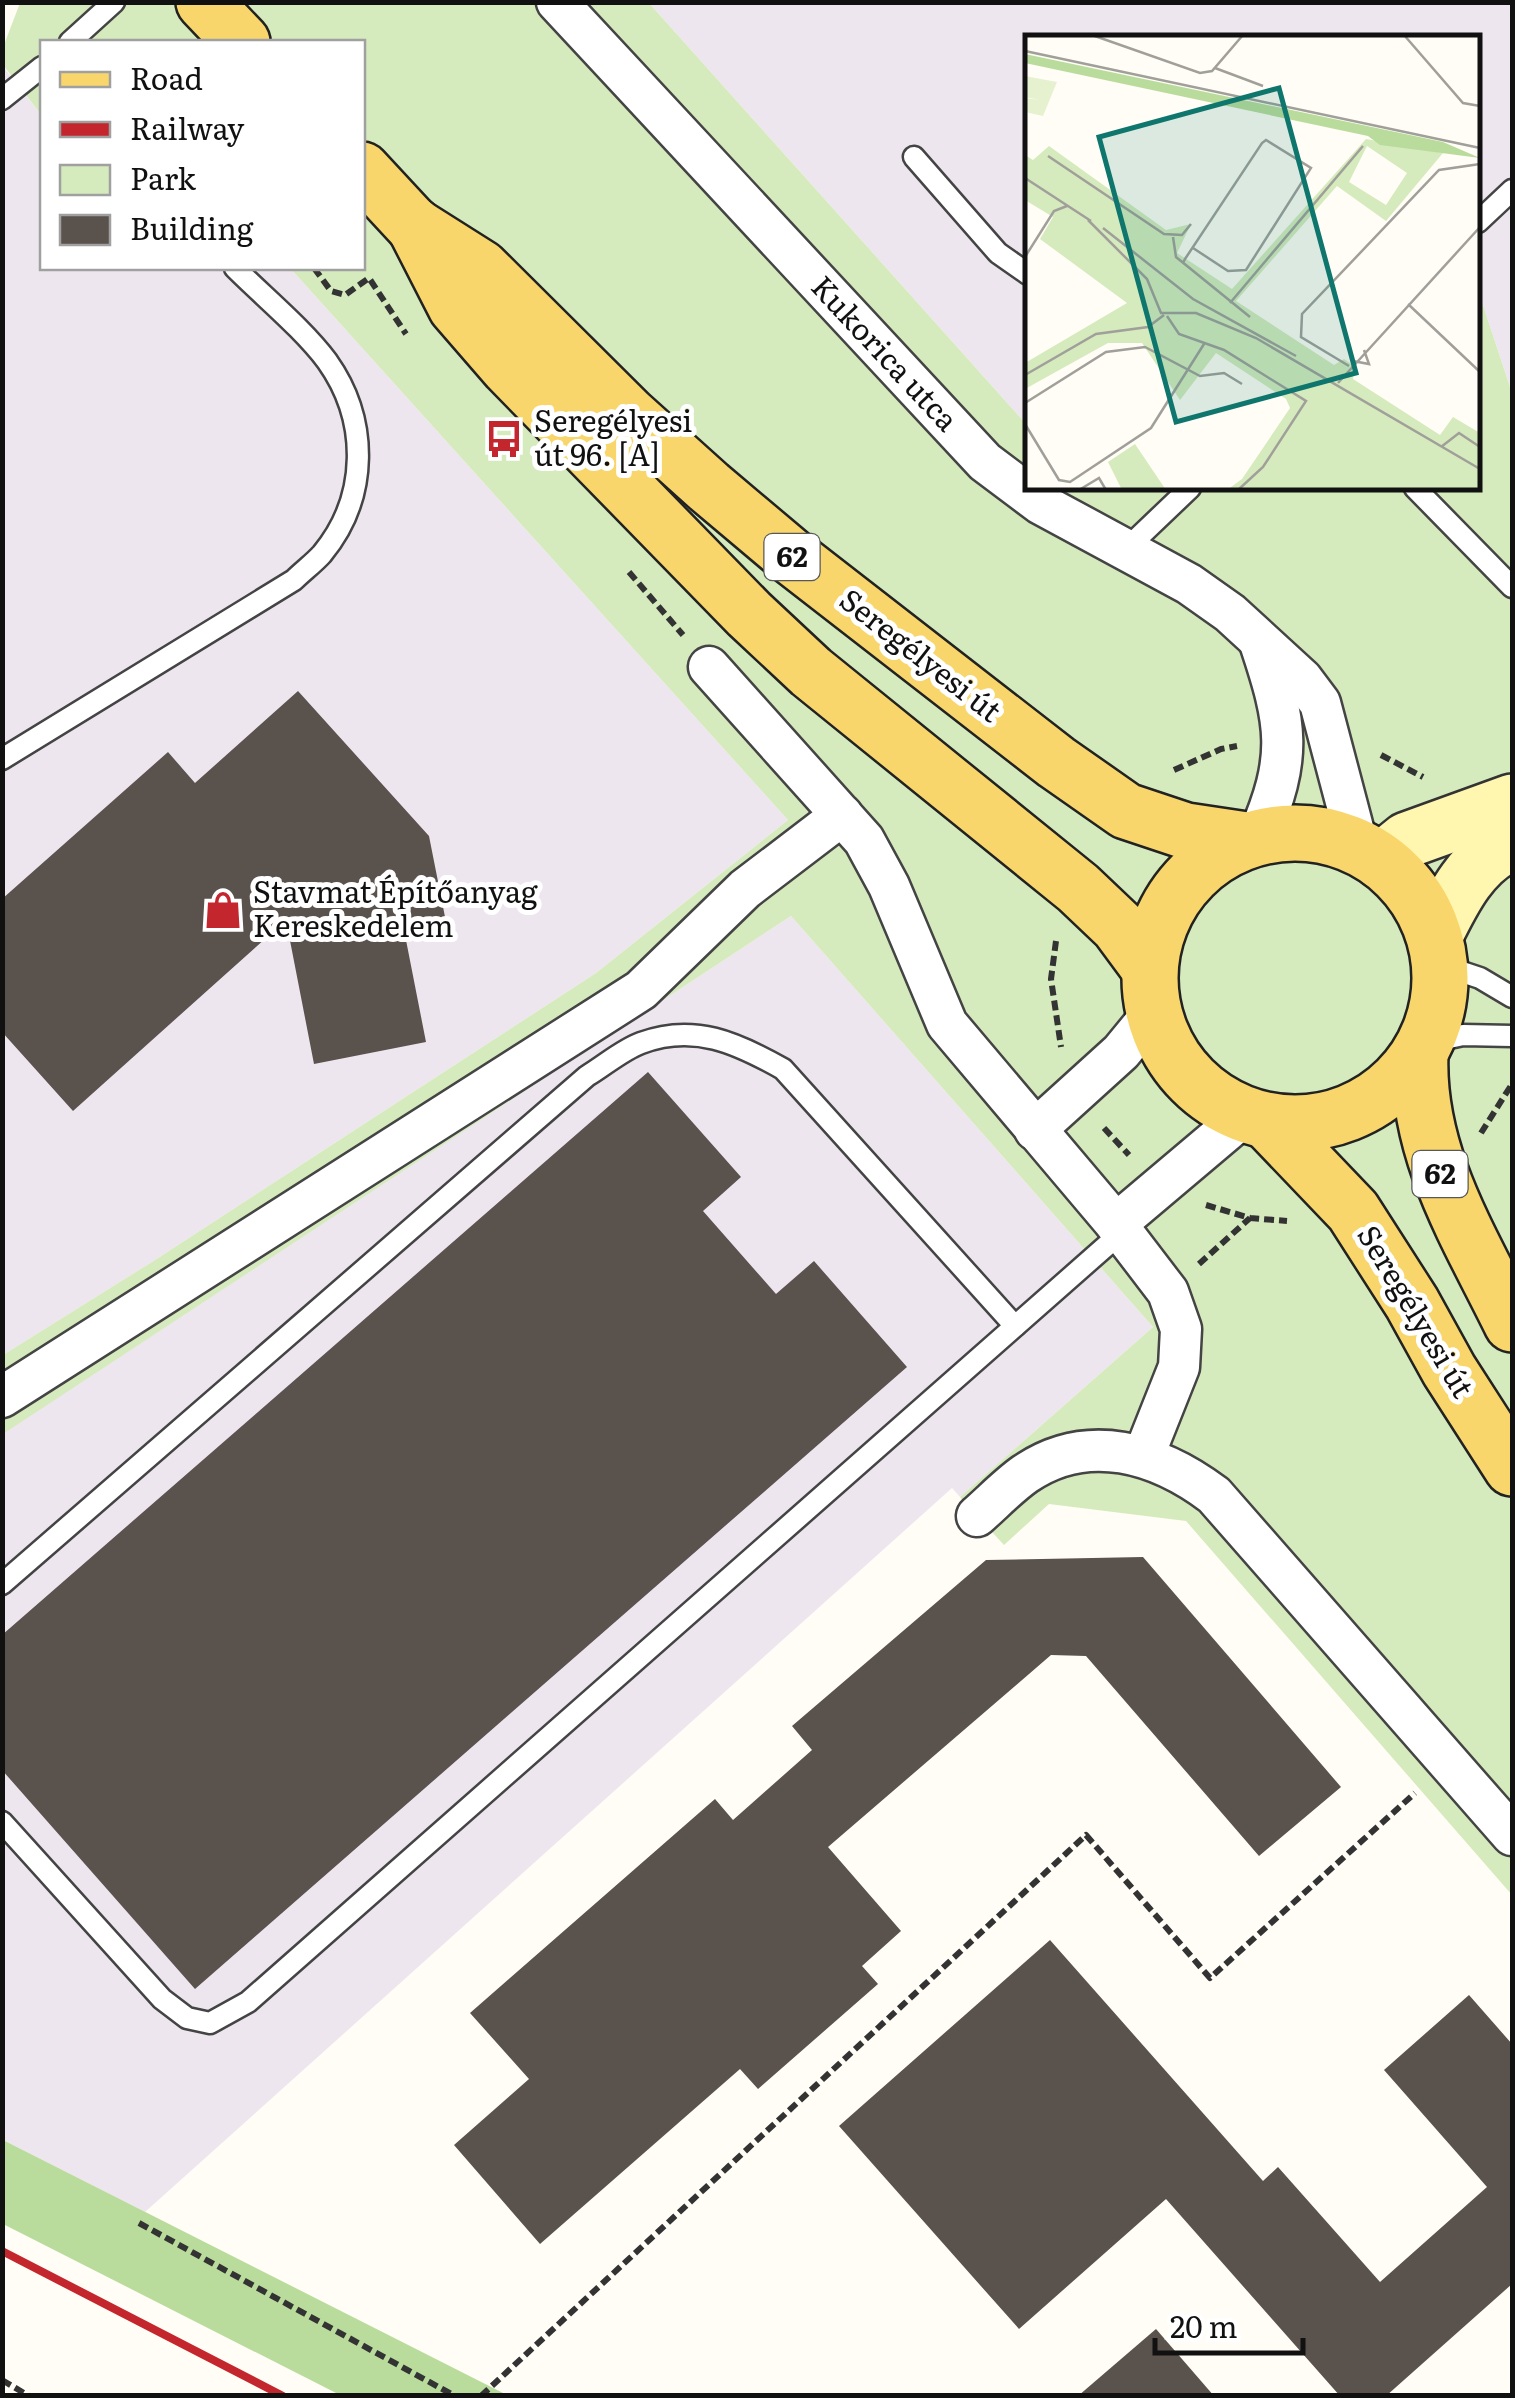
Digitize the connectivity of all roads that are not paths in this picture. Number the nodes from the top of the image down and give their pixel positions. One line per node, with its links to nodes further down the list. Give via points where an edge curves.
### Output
1 (114, 2): 4 (lane)
2 (204, 2): 5 (main road)
3 (556, 2): 17 (street, Kukorica utca, via 985,462 1041,504)
4 (72, 40)
5 (240, 40)
6 (40, 70): 7 (lane)
7 (2, 99)
8 (914, 157): 14 (lane, via 998,253)
9 (365, 173): 12 (main road, Seregélyesi út / 62)
10 (1512, 190): 11 (lane)
11 (1480, 220)
12 (414, 225): 24 (main road, Seregélyesi út / 62, via 482,268 629,414 792,557 1056,762 1126,811 1186,831); 28 (main road, Seregélyesi út / 62, via 456,307 508,367 811,672 1118,926)
13 (237, 270): 21 (lane, via 326,360 350,401 360,439 344,516 323,553 294,580)
14 (1025, 272)
15 (1188, 490): 17 (lane)
16 (1418, 490): 18 (lane)
17 (1124, 550): 19 (street, Kukorica utca, via 1189,584)
18 (1512, 586)
19 (1260, 643): 24 (street, Kukorica utca, via 1285,738 1278,786); 26 (street, Kukorica utca, via 1320,704)
20 (709, 667): 23 (street)
21 (2, 759)
22 (1512, 802): 26 (main road)
23 (842, 814): 33 (street, via 889,886 947,1024); 37 (street, via 745,889 641,990)
24 (1252, 839): 26 (main road, Seregélyesi út / 62, via 1309,833); 28 (main road, Seregélyesi út / 62, via 1204,864 1172,900 1153,944)
25 (1512, 843): 27 (main road, via 1471,873 1451,901)
26 (1370, 854): 27 (main road, Seregélyesi út / 62, via 1418,901)
27 (1438, 950): 29 (lane); 31 (main road, 62, via 1439,1004)
28 (1151, 990): 32 (main road, Seregélyesi út / 62, via 1160,1035 1186,1076); 33 (street, via 1121,1052)
29 (1512, 997)
30 (1512, 1036): 31 (lane, via 1463,1036)
31 (1423, 1048): 32 (main road, 62, via 1386,1092 1342,1116 1305,1122); 35 (main road, 62, via 1418,1091 1441,1178)
32 (1256, 1118): 34 (street); 39 (main road, Seregélyesi út / 62, via 1353,1211)
33 (1035, 1130): 34 (street)
34 (1119, 1228): 36 (lane); 38 (street, via 1168,1292 1181,1328 1178,1367)
35 (1512, 1324)
36 (1016, 1326): 41 (lane, via 783,1069 738,1043 686,1033 640,1043 587,1076); 42 (lane, via 248,2002 210,2023 186,2018 162,1999)
37 (2, 1397)
38 (1144, 1456): 40 (street, via 1109,1450 1068,1454 1026,1473); 43 (street, via 1184,1472 1214,1495)
39 (1512, 1468)
40 (977, 1516)
41 (2, 1584)
42 (2, 1822)
43 (1512, 1835)

